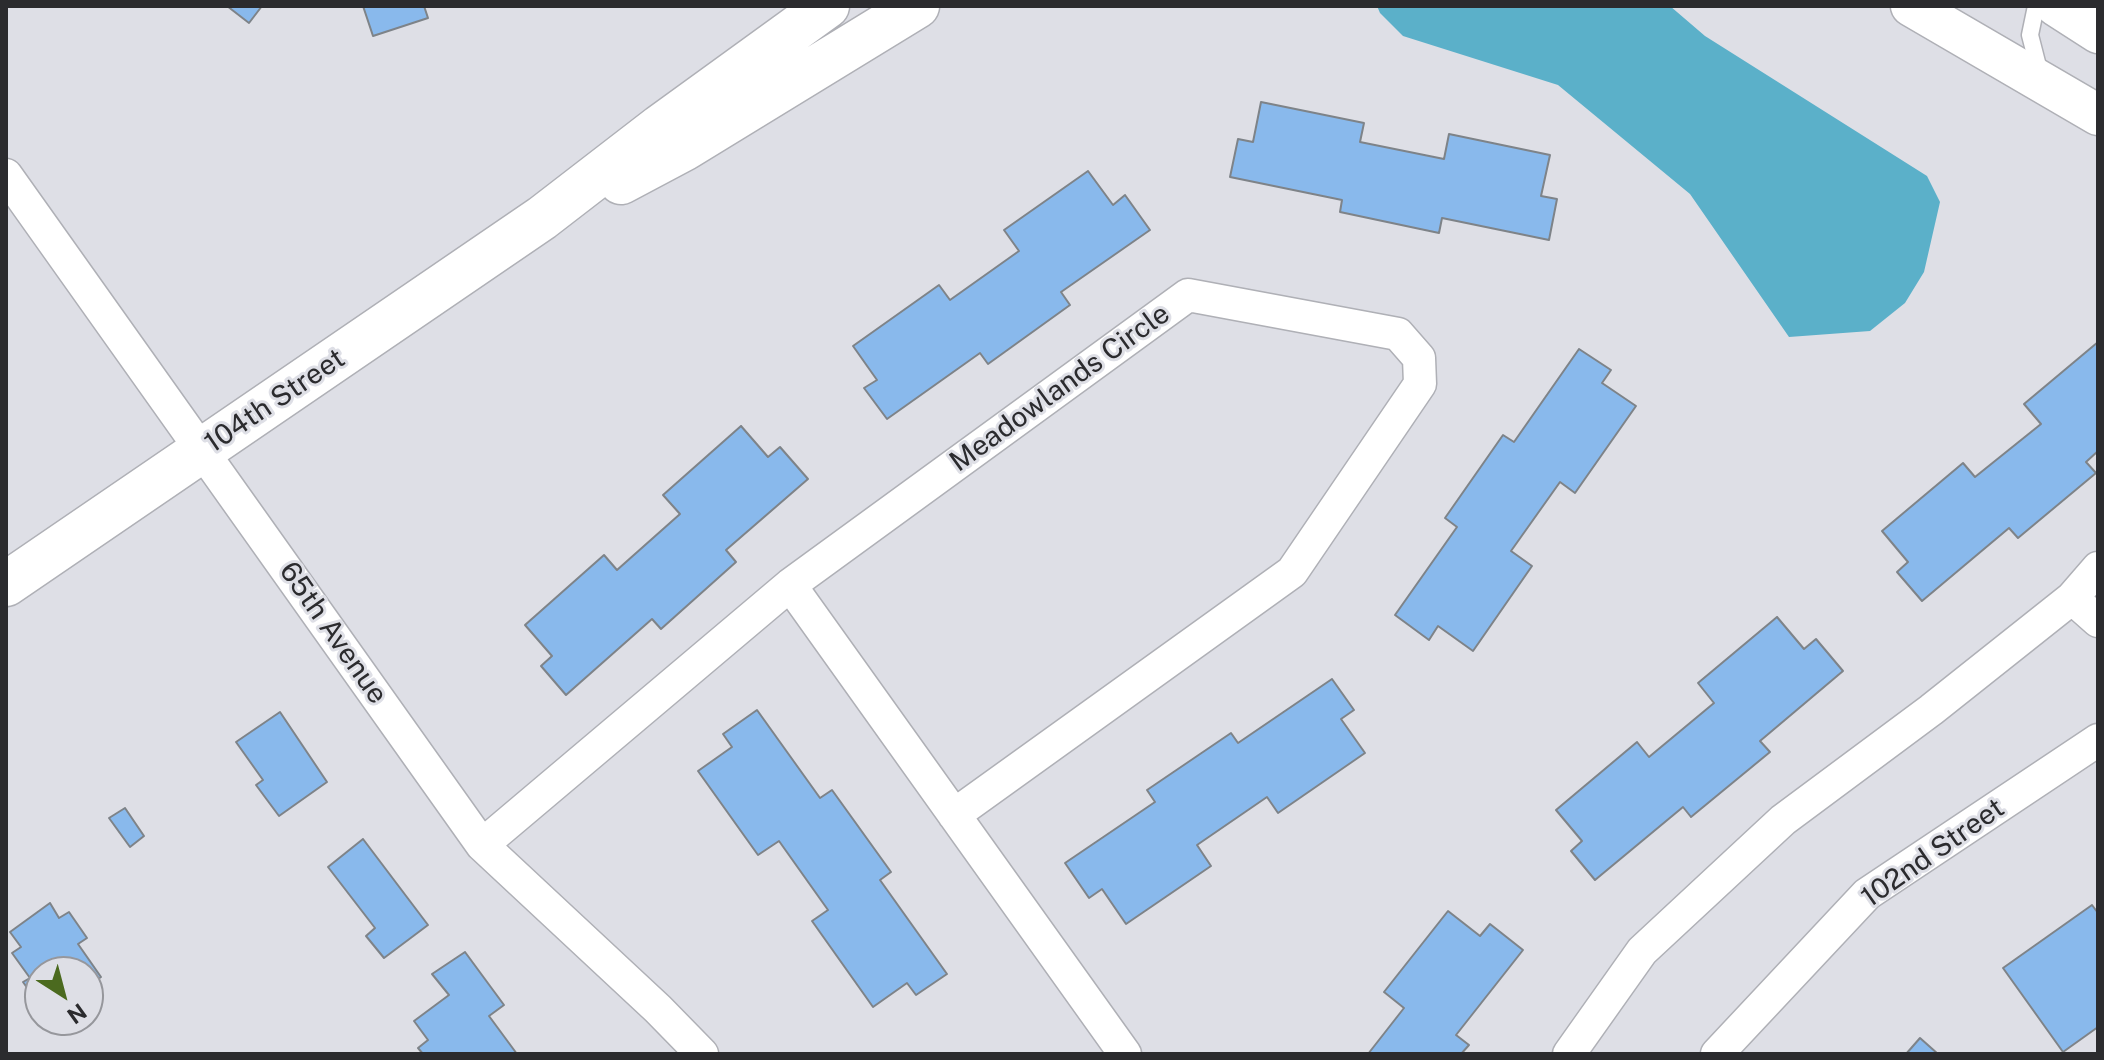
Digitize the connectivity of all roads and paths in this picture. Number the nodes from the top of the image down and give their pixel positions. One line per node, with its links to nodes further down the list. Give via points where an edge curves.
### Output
1 (827, 6): 10 (main road, 104th Street)
2 (917, 6): 10 (main road, 104th Street, via 673,155)
3 (1911, 6): 7 (street)
4 (2036, 6): 7 (lane, via 2030,35)
5 (2056, 6): 6 (street)
6 (2098, 33)
7 (2044, 83): 8 (street)
8 (2098, 115)
9 (6, 175): 11 (street, 65th Avenue)
10 (542, 218): 11 (main road, 104th Street)
11 (203, 450): 13 (main road, 104th Street); 19 (street, 65th Avenue)
12 (2098, 568): 15 (street)
13 (6, 584)
14 (790, 585): 18 (street); 18 (street, Meadowlands Circle, via 1188,295 1398,334 1419,358 1420,384 1292,572); 19 (street, Meadowlands Circle)
15 (2072, 598): 16 (street); 22 (street, via 1783,820 1642,951)
16 (2098, 621)
17 (2098, 740): 23 (street, 102nd Street, via 1867,894)
18 (954, 815): 21 (street)
19 (482, 845): 20 (street, 65th Avenue)
20 (702, 1054)
21 (1125, 1054)
22 (1569, 1054)
23 (1717, 1054)

